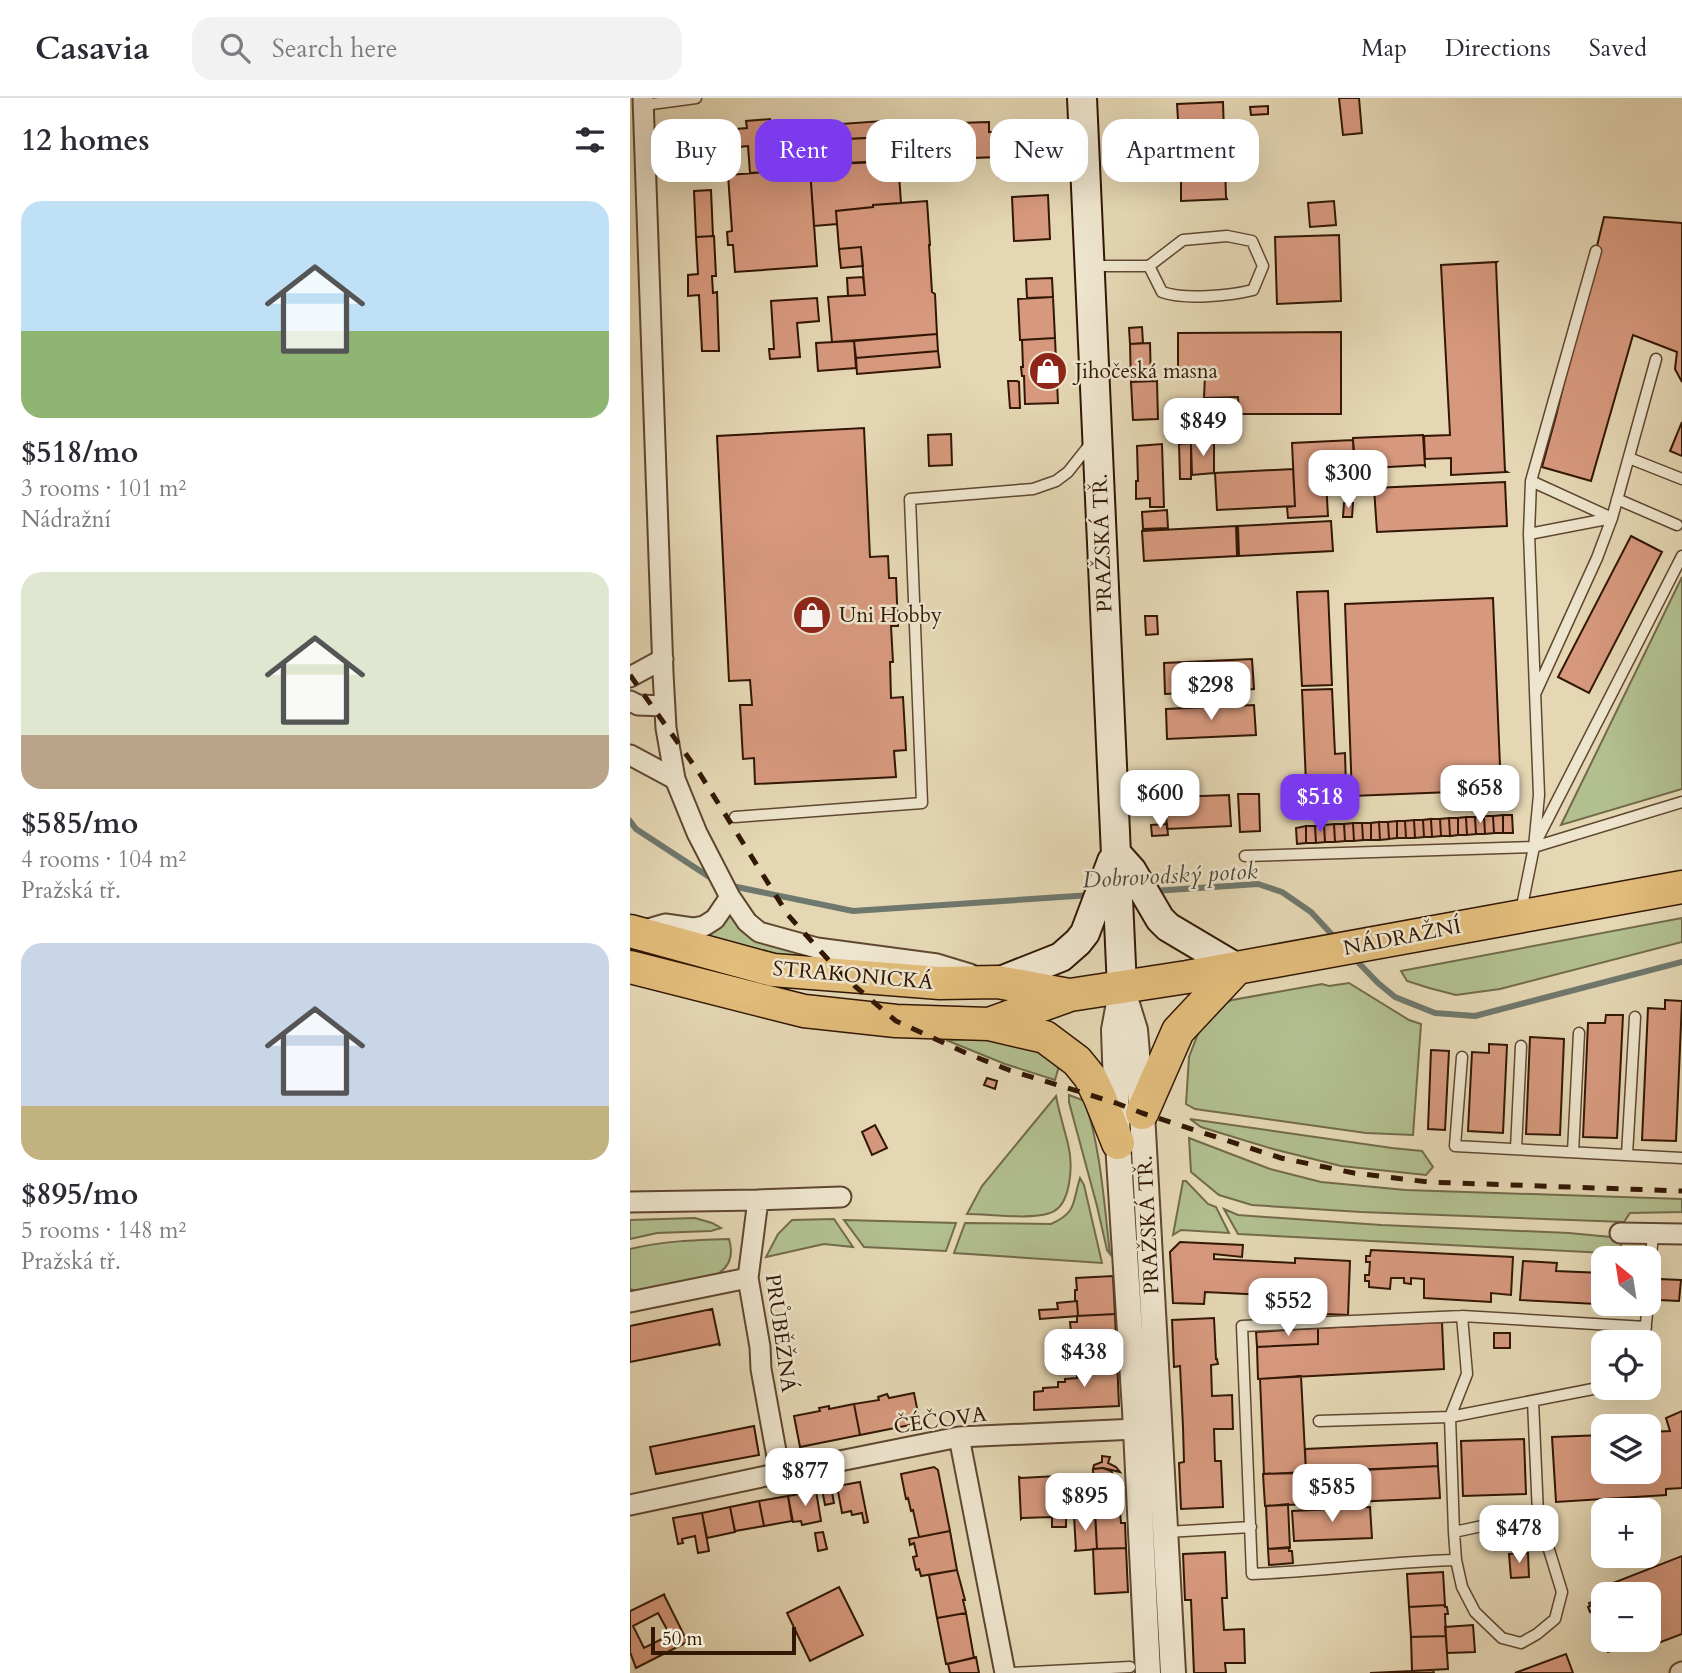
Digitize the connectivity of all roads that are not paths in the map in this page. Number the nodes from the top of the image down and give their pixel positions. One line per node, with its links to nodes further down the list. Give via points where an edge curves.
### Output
1 (696, 98): 3 (lane)
2 (1082, 98): 5 (main road, PRAŽSKÁ TŘ.)
3 (643, 101): 17 (street)
4 (1596, 251): 11 (lane)
5 (1090, 266): 6 (lane); 8 (main road, PRAŽSKÁ TŘ.)
6 (1149, 266): 6 (lane, via 1162,292 1172,296 1233,295 1252,290 1263,266 1252,242 1227,236 1183,240)
7 (1656, 359): 9 (lane)
8 (1098, 435): 25 (lane, via 1068,472 1033,489 910,499 922,803); 28 (main road, PRAŽSKÁ TŘ.)
9 (1629, 458): 10 (lane); 12 (lane)
10 (1682, 479)
11 (1531, 481): 13 (lane); 15 (lane)
12 (1618, 499): 13 (lane); 14 (lane)
13 (1612, 518): 15 (lane); 19 (lane)
14 (1677, 525)
15 (1529, 534): 19 (lane)
16 (1682, 556): 26 (lane)
17 (663, 659): 18 (street); 21 (street)
18 (630, 677)
19 (1534, 696): 26 (lane, via 1539,795)
20 (630, 701): 21 (street)
21 (665, 706): 23 (street)
22 (630, 755): 23 (street)
23 (675, 779): 30 (street)
24 (1682, 802): 26 (lane)
25 (734, 817)
26 (1534, 847): 27 (lane); 32 (lane)
27 (1245, 856)
28 (1118, 867): 31 (main road, PRAŽSKÁ TŘ.); 35 (main road, via 1168,928)
29 (1682, 887): 32 (main road, NÁDRAŽNÍ)
30 (729, 895): 33 (street, via 715,919 704,926 665,924); 36 (street, via 747,922 777,938 937,964)
31 (1106, 908): 36 (main road, via 1061,957); 37 (main road, PRAŽSKÁ TŘ.)
32 (1520, 915): 35 (main road, NÁDRAŽNÍ)
33 (633, 932): 36 (main road, STRAKONICKÁ, via 773,970 940,983)
34 (630, 967): 40 (main road, STRAKONICKÁ, via 804,1012)
35 (1237, 968): 37 (main road, NÁDRAŽNÍ); 44 (main road, via 1178,1031)
36 (998, 982): 38 (main road, STRAKONICKÁ)
37 (1122, 988): 38 (main road); 44 (street, PRAŽSKÁ TŘ., via 1135,1030); 45 (street, PRAŽSKÁ TŘ., via 1114,1030)
38 (1070, 995): 40 (main road)
39 (1635, 1017): 48 (lane)
40 (989, 1024): 45 (main road, via 1045,1037 1077,1061 1090,1077)
41 (1579, 1033): 47 (lane)
42 (1521, 1046): 46 (lane)
43 (1462, 1057): 46 (lane, via 1455,1146)
44 (1142, 1113): 73 (street, PRAŽSKÁ TŘ.)
45 (1118, 1143): 67 (street, PRAŽSKÁ TŘ.)
46 (1516, 1149): 47 (lane)
47 (1573, 1152): 48 (lane)
48 (1627, 1155): 49 (lane)
49 (1682, 1158)
50 (841, 1197): 51 (street)
51 (758, 1200): 52 (street); 57 (street, PRŮBĚŽNÁ)
52 (630, 1202)
53 (1620, 1233): 54 (street)
54 (1653, 1233): 55 (street); 56 (lane)
55 (1682, 1234)
56 (1652, 1246)
57 (748, 1278): 58 (street); 69 (street, PRŮBĚŽNÁ)
58 (630, 1302)
59 (1462, 1316): 61 (lane); 65 (lane, via 1467,1374); 72 (lane, via 1242,1326)
60 (1647, 1316): 61 (lane)
61 (1646, 1327): 62 (lane)
62 (1646, 1330)
63 (1591, 1389): 64 (lane)
64 (1533, 1401): 65 (lane); 71 (lane)
65 (1450, 1417): 66 (lane); 74 (lane)
66 (1319, 1421)
67 (1136, 1429): 68 (street, ČÉČOVA); 76 (street, PRAŽSKÁ TŘ.)
68 (959, 1437): 69 (street, ČÉČOVA); 77 (street)
69 (780, 1472): 70 (street, ČÉČOVA)
70 (630, 1505)
71 (1538, 1514): 74 (lane); 75 (lane, via 1562,1592 1555,1619 1521,1643 1502,1637 1475,1612 1462,1587)
72 (1251, 1527): 73 (lane); 75 (lane, via 1252,1574)
73 (1166, 1532): 79 (street, PRAŽSKÁ TŘ.)
74 (1454, 1532): 75 (lane)
75 (1456, 1560)
76 (1139, 1670): 78 (lane)
77 (1004, 1673)
78 (1012, 1673)
79 (1173, 1673)

